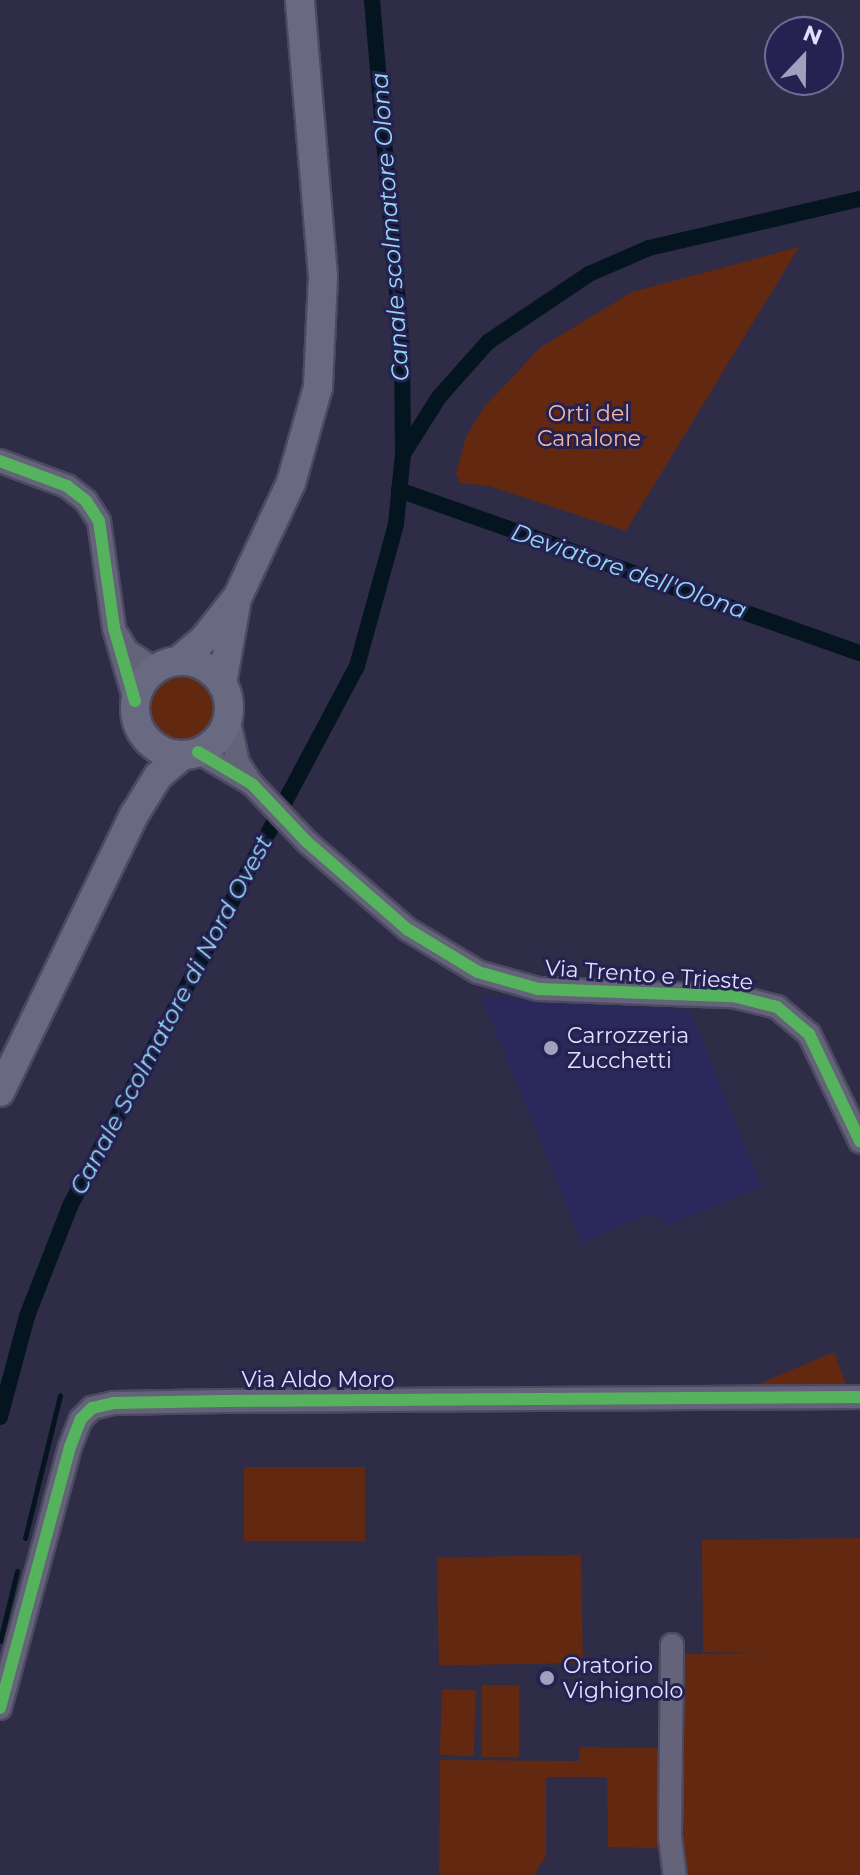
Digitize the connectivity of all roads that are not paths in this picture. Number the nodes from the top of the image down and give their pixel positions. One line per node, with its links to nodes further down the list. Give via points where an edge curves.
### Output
1 (300, 0): 3 (main road, via 323,276 322,354 299,461)
2 (0, 461): 4 (street, via 67,486 92,510 104,538)
3 (238, 596): 5 (main road, via 205,638); 6 (main road)
4 (114, 628): 5 (street, via 127,651); 7 (street)
5 (166, 665): 6 (main road, via 206,667); 7 (main road)
6 (222, 684): 8 (main road)
7 (135, 701): 9 (main road)
8 (228, 717): 10 (main road, via 220,736); 11 (street, Via Trento e Trieste, via 238,763)
9 (143, 735): 10 (main road, via 158,748); 12 (main road)
10 (191, 754): 11 (street, Via Trento e Trieste); 12 (main road, via 158,776)
11 (252, 784): 14 (street, Via Trento e Trieste, via 307,842 407,929 478,972 538,989 733,996 777,1007 809,1034)
12 (134, 815): 13 (main road)
13 (0, 1092)
14 (860, 1141)
15 (860, 1397): 17 (street, Via Aldo Moro, via 113,1403 92,1408 81,1419 70,1447)
16 (672, 1645): 18 (street, via 670,1837)
17 (0, 1708)
18 (675, 1875)

